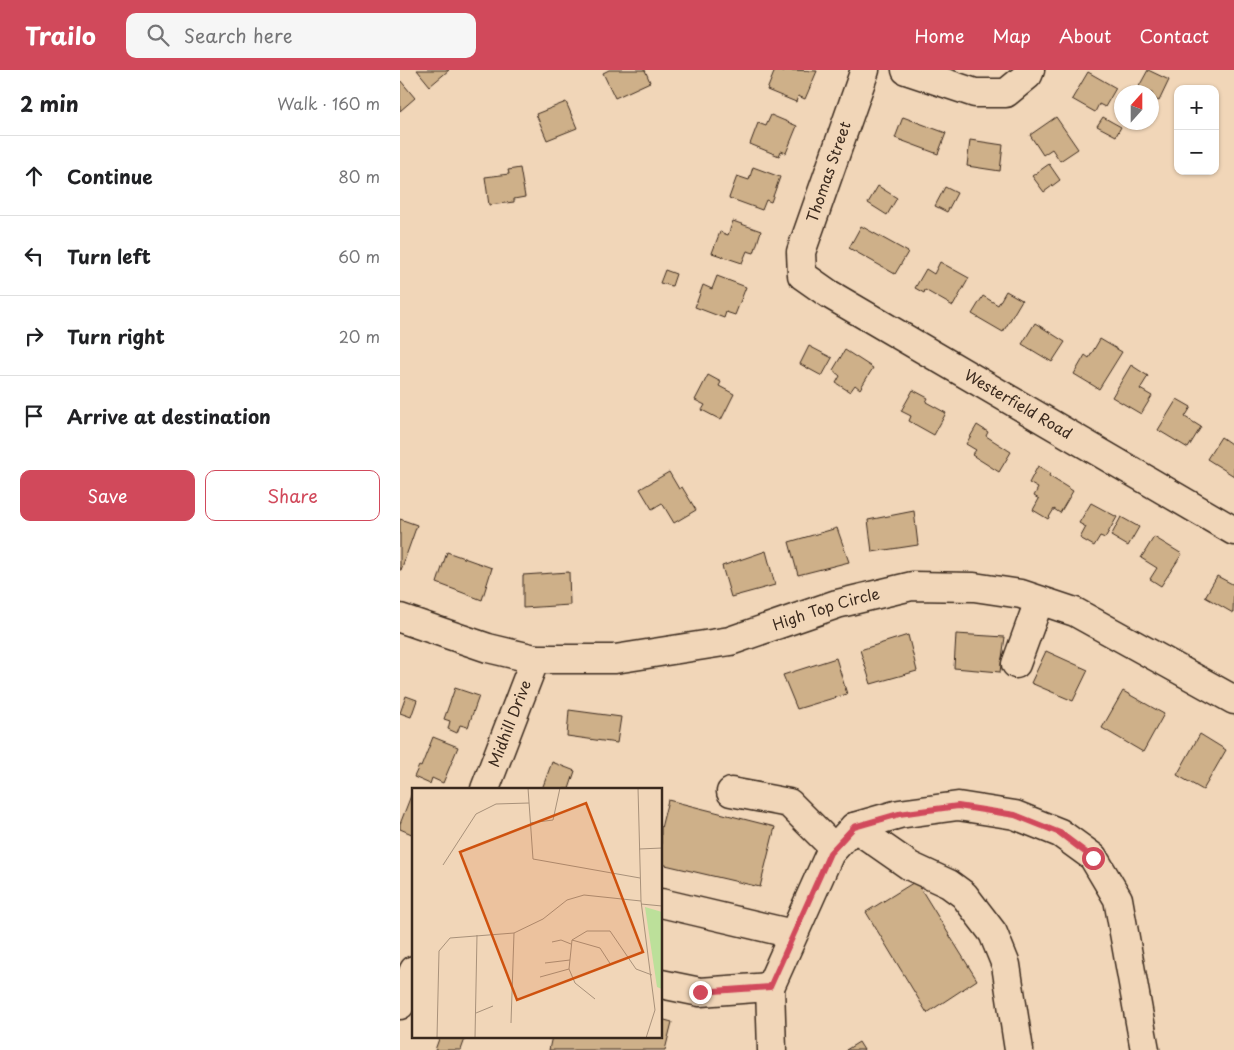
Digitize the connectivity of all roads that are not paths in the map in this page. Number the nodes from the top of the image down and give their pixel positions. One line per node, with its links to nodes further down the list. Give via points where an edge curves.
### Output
1 (865, 70): 4 (street, Thomas Street, via 801,252)
2 (906, 70): 3 (street, via 975,93 1006,93)
3 (1030, 70)
4 (802, 275): 5 (street, Westerfield Road)
5 (1234, 530)
6 (1039, 600): 8 (street, High Top Circle, via 974,587 912,586 837,604 730,641 615,659); 9 (street); 10 (street, High Top Circle, via 1075,612)
7 (400, 618): 8 (street, High Top Circle, via 488,648)
8 (535, 659): 11 (street, Midhill Drive)
9 (1016, 664)
10 (1234, 700)
11 (485, 788)
12 (730, 792): 14 (street, via 789,803)
13 (854, 827): 14 (street); 22 (street, via 910,866 949,884 964,895 993,932 1006,965); 23 (street, via 899,814 958,806 1015,815 1060,833 1093,858 1118,899)
14 (834, 848): 16 (street)
15 (662, 903): 16 (street)
16 (793, 934): 19 (street)
17 (412, 975): 20 (street)
18 (662, 984): 19 (street, via 700,992)
19 (770, 987): 21 (street)
20 (400, 1005)
21 (772, 1050)
22 (1019, 1050)
23 (1145, 1050)

